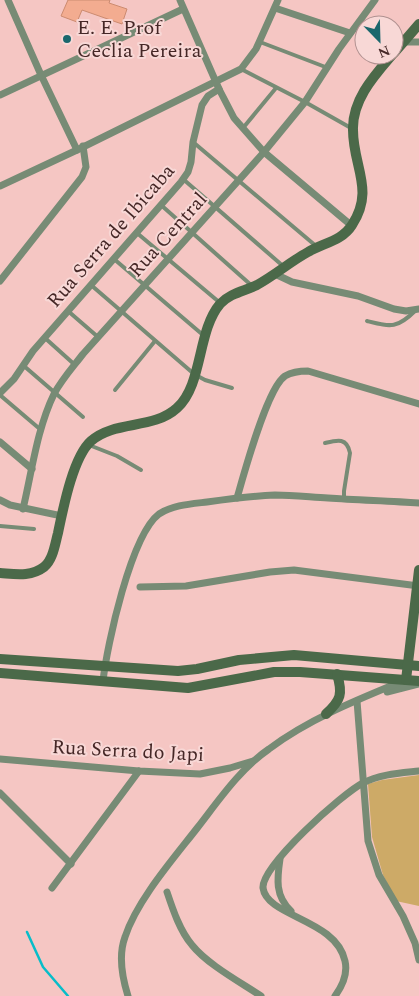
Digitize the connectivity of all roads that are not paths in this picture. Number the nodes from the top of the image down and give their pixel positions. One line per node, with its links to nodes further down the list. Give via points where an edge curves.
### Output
1 (7, 0): 5 (street); 17 (street)
2 (180, 0): 7 (street)
3 (278, 0): 6 (street)
4 (373, 1): 9 (street, Rua Central)
5 (0, 3)
6 (275, 8): 9 (street); 11 (street)
7 (183, 9): 17 (street); 18 (street)
8 (419, 24): 10 (main road)
9 (350, 33): 15 (street, Rua Central)
10 (404, 41)
11 (260, 42): 15 (lane); 16 (street)
12 (404, 42): 13 (street)
13 (419, 42)
14 (384, 65): 23 (main road, via 362,94)
15 (328, 68): 21 (street, Rua Central)
16 (241, 69): 18 (street); 19 (lane)
17 (40, 75): 20 (street); 25 (street)
18 (218, 85): 22 (street, via 230,111); 24 (street, Rua Serra de Ibicaba, via 202,105); 25 (street)
19 (276, 88): 21 (lane); 22 (lane)
20 (0, 95)
21 (305, 102): 23 (lane); 26 (street, Rua Central)
22 (243, 128): 26 (street)
23 (352, 129): 32 (main road, via 364,197)
24 (193, 142): 27 (street, Rua Serra de Ibicaba, via 191,162); 28 (lane)
25 (80, 148): 29 (street); 40 (street, via 86,167 82,177)
26 (264, 152): 28 (street, Rua Central); 32 (street)
27 (183, 179): 30 (street, Rua Serra de Ibicaba); 31 (lane)
28 (238, 180): 31 (street, Rua Central); 35 (lane)
29 (0, 186)
30 (161, 205): 33 (street, Rua Serra de Ibicaba); 34 (lane)
31 (215, 206): 34 (street, Rua Central); 38 (lane)
32 (352, 226): 35 (main road, via 344,235)
33 (137, 232): 36 (street, Rua Serra de Ibicaba); 37 (lane)
34 (192, 233): 37 (street, Rua Central); 43 (lane)
35 (317, 247): 38 (main road)
36 (114, 259): 41 (street, Rua Serra de Ibicaba); 42 (lane)
37 (168, 259): 42 (street, Rua Central); 44 (lane)
38 (285, 268): 39 (main road)
39 (275, 274): 43 (main road); 45 (street, via 292,282 358,296 394,309)
40 (0, 282)
41 (92, 285): 46 (street, Rua Serra de Ibicaba); 47 (lane)
42 (145, 285): 47 (street, Rua Central); 49 (lane)
43 (252, 287): 44 (main road)
44 (220, 304): 49 (main road)
45 (417, 310): 48 (lane, via 399,324 388,326)
46 (68, 312): 50 (street, Rua Serra de Ibicaba); 51 (lane)
47 (122, 312): 51 (street, Rua Central); 52 (lane)
48 (367, 321)
49 (205, 337): 55 (main road)
50 (45, 338): 53 (lane); 54 (street, Rua Serra de Ibicaba)
51 (98, 338): 53 (street, Rua Central)
52 (155, 341): 55 (lane); 57 (lane)
53 (75, 365): 58 (street, Rua Central)
54 (24, 366): 58 (lane); 59 (street, Rua Serra de Ibicaba)
55 (194, 374): 56 (lane); 65 (main road, via 183,402 172,412 147,423 111,429)
56 (232, 388)
57 (115, 390)
58 (54, 393): 61 (lane); 62 (street, Rua Central)
59 (0, 394): 62 (lane)
60 (419, 404): 68 (street, via 308,371 285,376 278,384 258,429)
61 (83, 417)
62 (41, 430): 66 (street, Rua Central)
63 (0, 442): 66 (street)
64 (325, 443): 69 (lane, via 340,440 349,446)
65 (87, 444): 67 (lane); 73 (main road, via 76,467)
66 (32, 469): 72 (street, Rua Central)
67 (141, 470)
68 (237, 498): 69 (street, via 276,495); 81 (street, via 179,506 159,515 151,523 143,535 124,585)
69 (344, 499): 71 (street)
70 (0, 500): 72 (street)
71 (419, 503)
72 (23, 509): 73 (street)
73 (62, 516): 77 (main road, via 54,551 45,566 23,575)
74 (0, 526): 75 (lane)
75 (34, 529)
76 (419, 570): 78 (main road)
77 (0, 573)
78 (418, 586): 79 (street, via 294,570 186,586); 82 (main road)
79 (140, 587)
80 (0, 659): 81 (main road)
81 (105, 665): 82 (main road, via 197,669 239,660 294,655); 86 (street)
82 (414, 665): 85 (main road)
83 (0, 673): 86 (main road)
84 (337, 674): 85 (main road); 86 (main road, via 274,672 188,688); 90 (main road, via 340,696)
85 (406, 680): 87 (main road); 88 (street)
86 (104, 681)
87 (419, 683): 88 (street)
88 (367, 697): 89 (street)
89 (357, 701): 90 (street); 95 (street)
90 (326, 714): 92 (street)
91 (0, 759): 93 (street, Rua Serra do Japi)
92 (253, 760): 93 (street, Rua Serra do Japi, via 200,774); 103 (street, via 186,841 138,909 125,937 121,961)
93 (139, 771): 98 (street)
94 (419, 771): 95 (street, via 396,773)
95 (364, 782): 97 (street, via 343,796); 102 (street, via 368,840 373,858 386,890 403,916)
96 (0, 793): 98 (street)
97 (281, 857): 101 (street, via 277,882 280,895); 101 (street, via 264,881 263,888 274,905)
98 (71, 864): 99 (street)
99 (52, 888)
100 (167, 892): 104 (street, via 192,945)
101 (295, 915): 105 (street, via 314,924 343,951 345,979)
102 (419, 960)
103 (128, 996)
104 (261, 996)
105 (336, 996)

